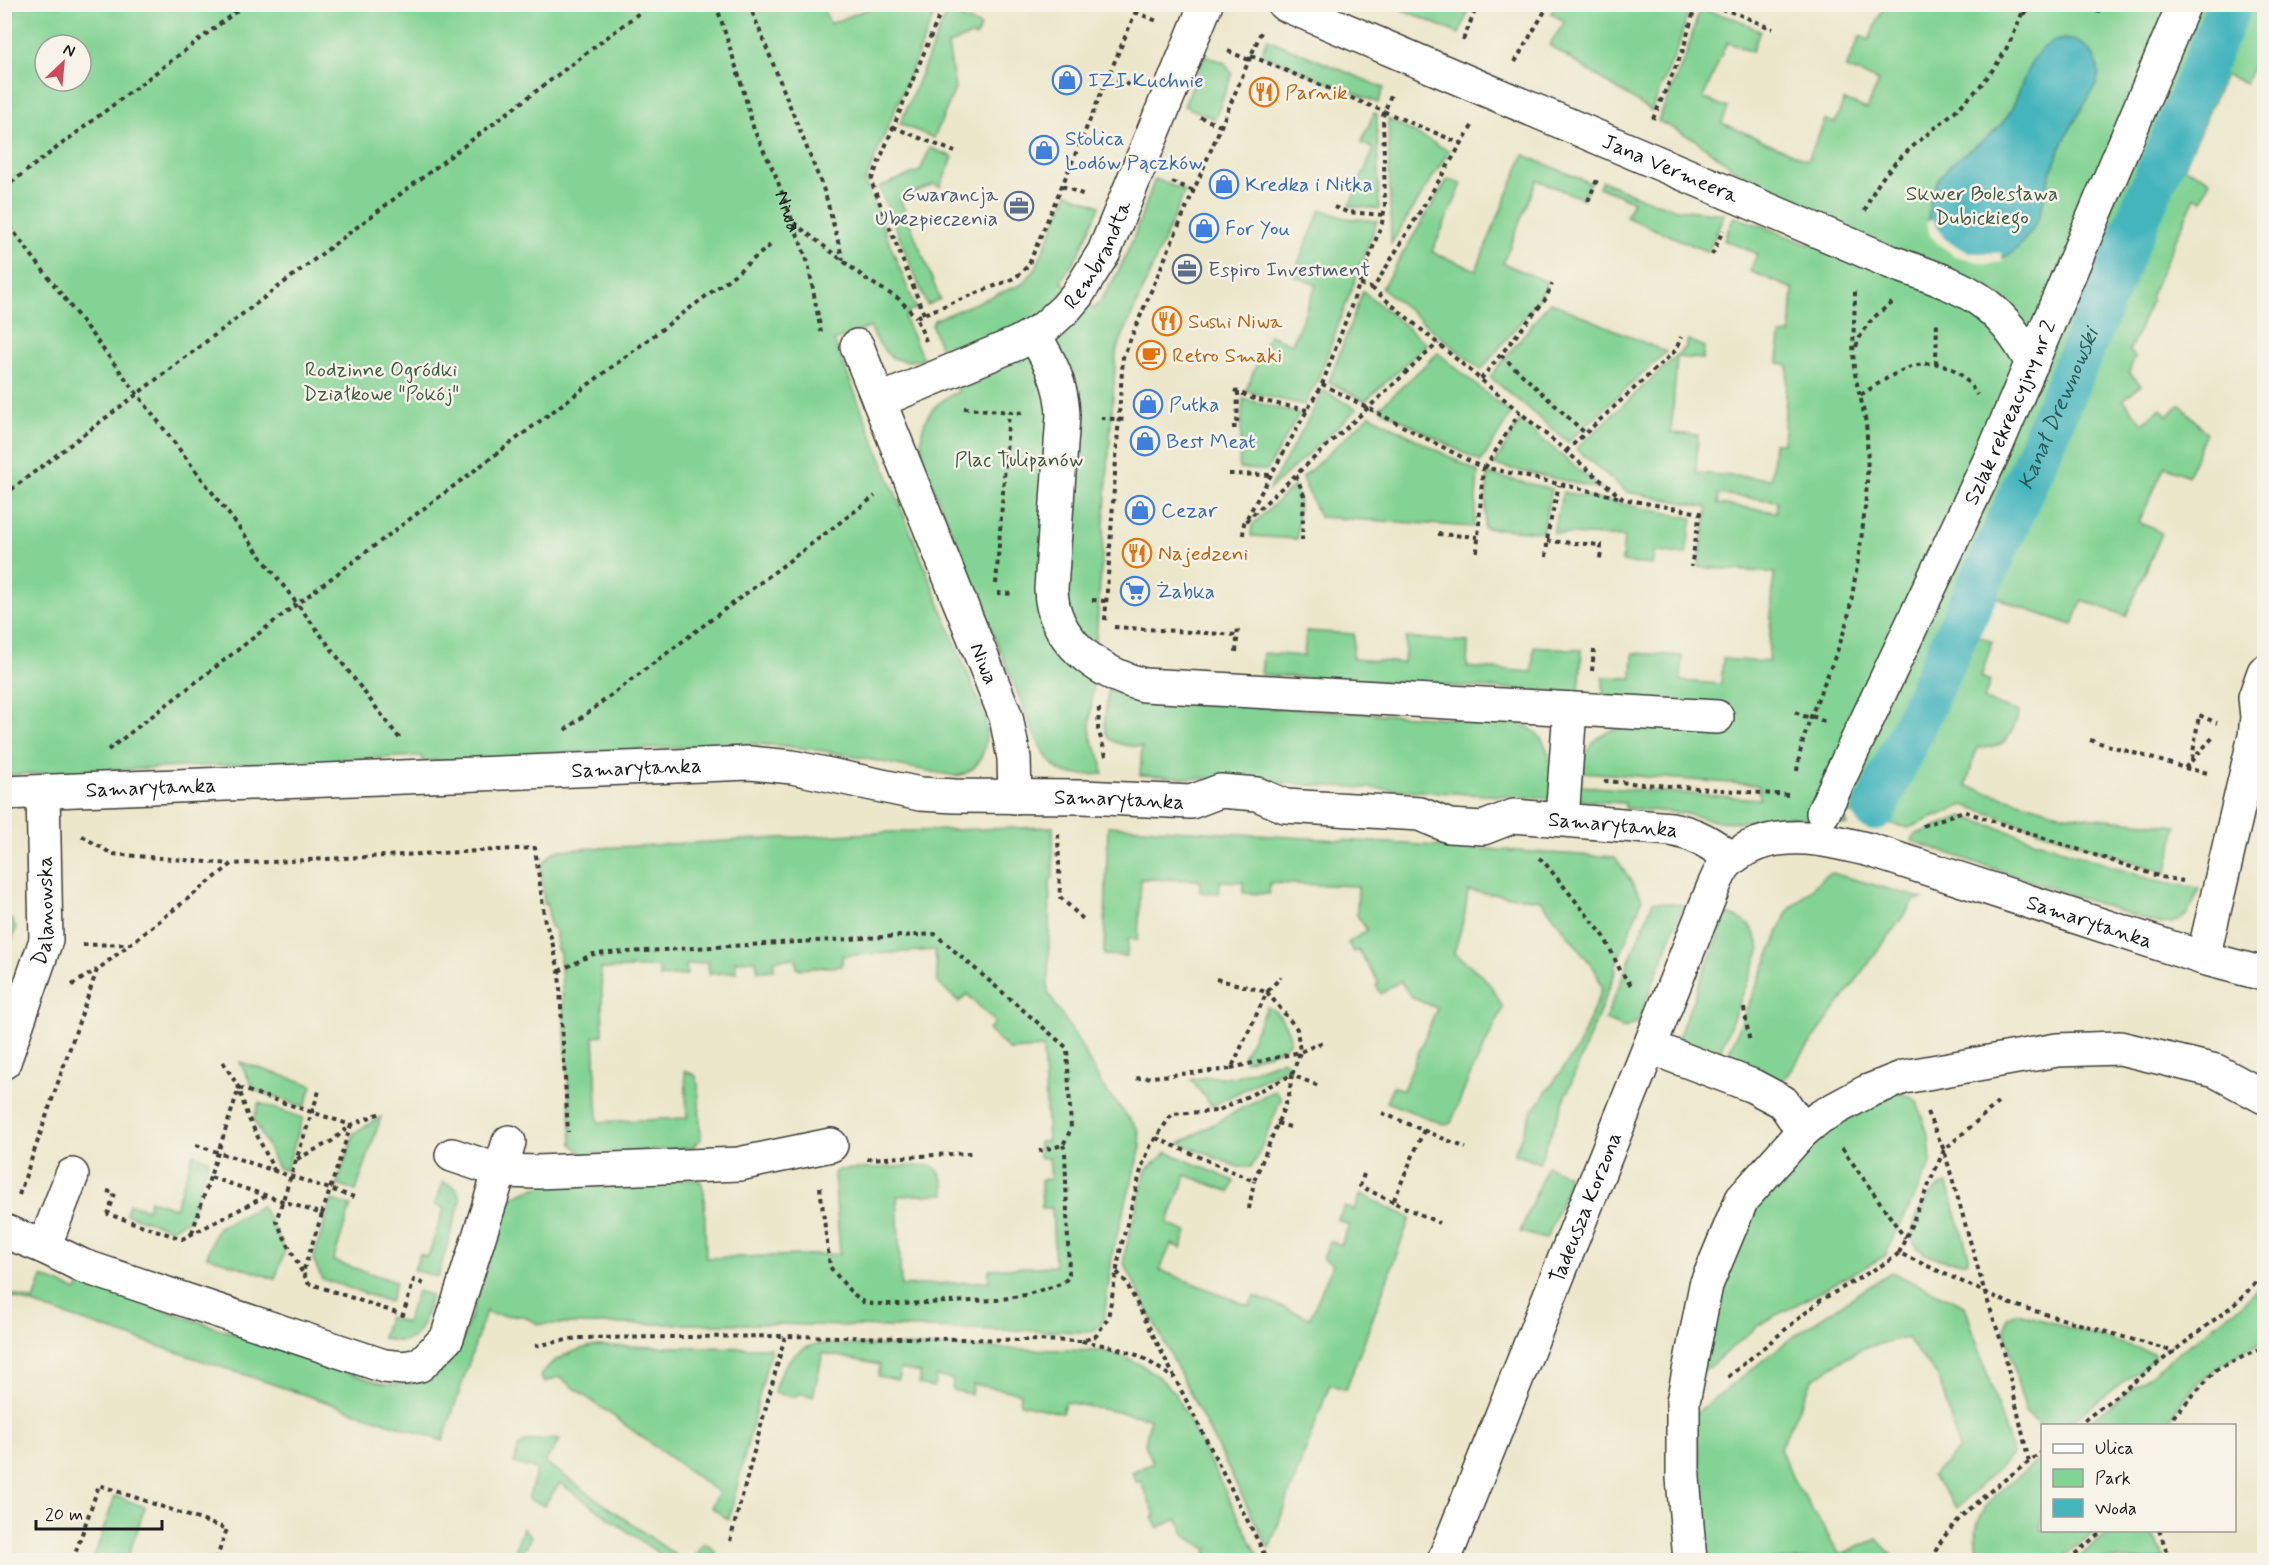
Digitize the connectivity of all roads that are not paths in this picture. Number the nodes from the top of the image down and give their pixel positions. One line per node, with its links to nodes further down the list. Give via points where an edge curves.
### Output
1 (1206, 4): 4 (street, Rembrandta, via 1097,266 1065,309)
2 (2184, 4): 6 (street, Szlak rekreacyjny nr 2)
3 (1273, 16): 6 (street, Jana Vermeera, via 1585,132 1970,293 1991,307)
4 (1034, 335): 7 (street, Rembrandta); 9 (street, via 1054,370 1064,415 1053,606 1059,624 1089,660 1144,685)
5 (857, 346): 7 (street, Niwa)
6 (2032, 363): 14 (street, Szlak rekreacyjny nr 2)
7 (879, 401): 13 (street, Niwa, via 1006,717 1012,742)
8 (2265, 672): 17 (street, via 2254,697 2255,736)
9 (1570, 709): 10 (street); 15 (street)
10 (1717, 717)
11 (43, 792): 12 (street, Samarytanka); 13 (street, Samarytanka, via 750,763 792,767 920,794); 20 (street, Dalanowska, via 46,939)
12 (4, 793)
13 (1015, 797): 15 (street, Samarytanka, via 1191,802 1220,791 1257,794 1285,806 1420,814 1449,826 1471,828 1483,828 1514,816)
14 (1823, 813)
15 (1562, 819): 16 (street, Samarytanka, via 1692,833)
16 (1731, 859): 17 (street, Samarytanka, via 1773,839 1826,839 1920,865); 19 (street, Tadeusza Korzona, via 1722,868)
17 (2203, 958): 18 (street, Samarytanka)
18 (2265, 974)
19 (1655, 1037): 22 (street, via 1783,1102); 29 (street, Tadeusza Korzona)
20 (4, 1062)
21 (2265, 1097): 22 (street, via 2216,1071 2120,1048 2057,1050 1904,1077 1866,1092)
22 (1812, 1124): 30 (street, via 1742,1199 1706,1286 1683,1402 1683,1478)
23 (823, 1146): 25 (street, via 739,1164 570,1171 537,1172)
24 (452, 1155): 25 (street)
25 (504, 1156): 28 (street, via 447,1338 420,1365 384,1366 83,1266)
26 (72, 1175): 28 (street)
27 (6, 1232): 28 (street)
28 (44, 1247)
29 (1444, 1560)
30 (1690, 1560)

